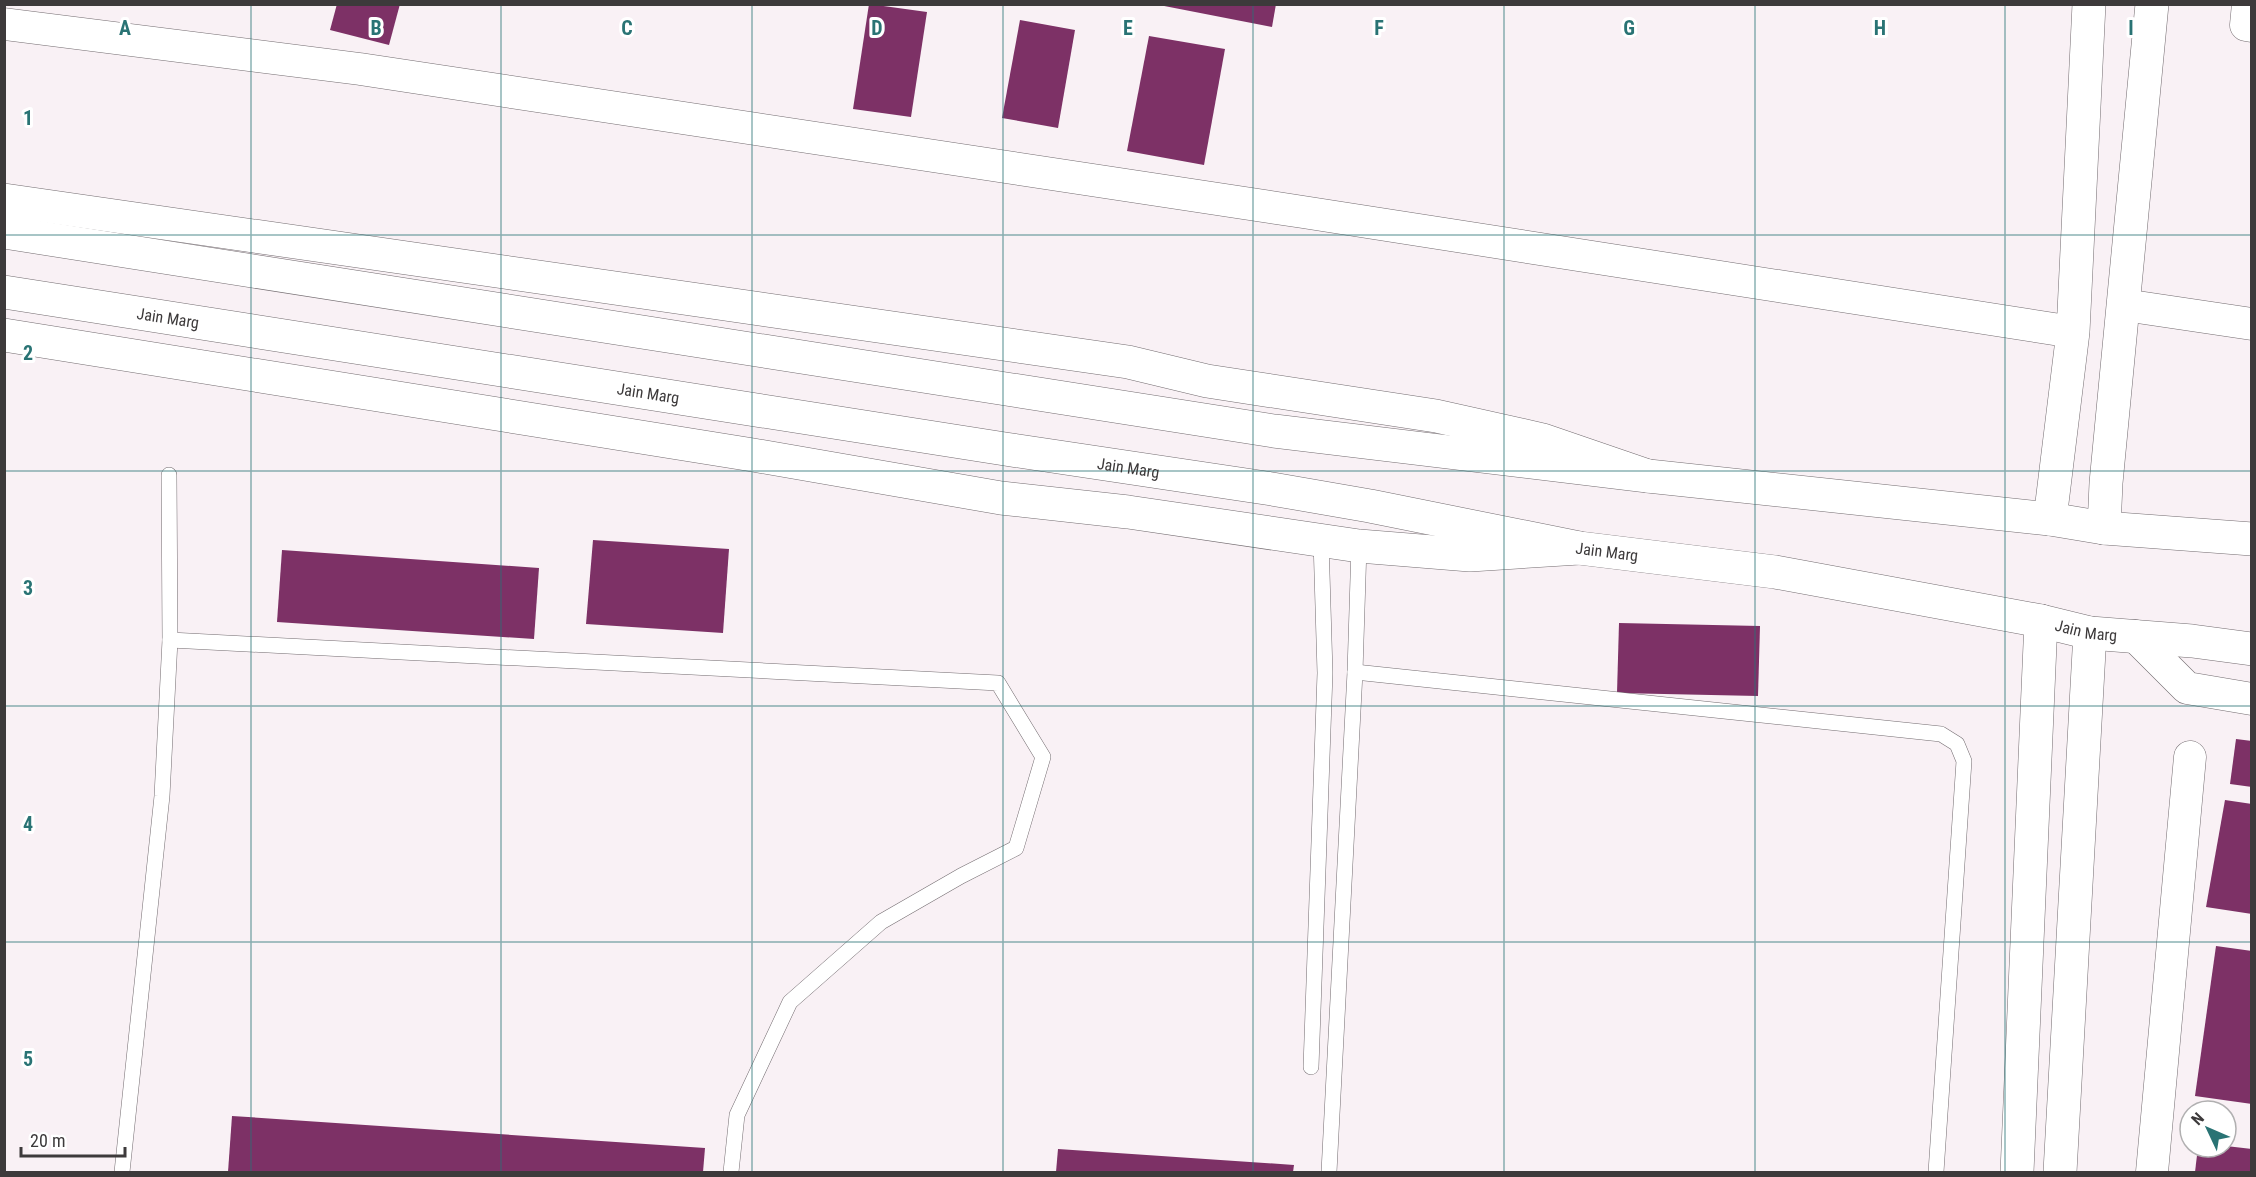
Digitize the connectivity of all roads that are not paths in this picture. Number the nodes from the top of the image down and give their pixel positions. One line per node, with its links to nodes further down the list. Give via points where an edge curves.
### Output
1 (2089, 4): 11 (street)
2 (2152, 4): 9 (street)
3 (2248, 4): 5 (street, via 2246,25)
4 (4, 24): 11 (street, via 372,71)
5 (2252, 26)
6 (4, 200): 14 (street, via 1128,362 1207,381 1468,423 1543,440)
7 (4, 232): 14 (street, via 1274,431)
8 (4, 292): 20 (street, Jain Marg, via 1272,489)
9 (2124, 305): 10 (street); 16 (street)
10 (2252, 324)
11 (2073, 332): 15 (street)
12 (4, 335): 18 (street, via 1002,498)
13 (169, 475): 24 (lane)
14 (1648, 476): 15 (street)
15 (2050, 519): 16 (street)
16 (2104, 528): 17 (street)
17 (2252, 539)
18 (1321, 540): 19 (street); 29 (lane, via 1325,673)
19 (1359, 546): 20 (street, via 1470,555); 26 (lane)
20 (1579, 548): 21 (street, Jain Marg, via 1775,572)
21 (2042, 621): 22 (street, Jain Marg); 34 (street)
22 (2090, 633): 23 (street, Jain Marg); 35 (street)
23 (2135, 636): 25 (street, Jain Marg); 27 (street, via 2187,688)
24 (170, 640): 30 (lane, via 162,796); 31 (lane, via 998,683 1043,757 1016,848 881,922 790,1002 737,1115)
25 (2252, 649)
26 (1355, 672): 32 (lane); 33 (lane, via 1941,734 1957,744 1964,762)
27 (2252, 699)
28 (2190, 757): 36 (street)
29 (1311, 1067)
30 (122, 1173)
31 (731, 1173)
32 (1329, 1173)
33 (1936, 1173)
34 (2017, 1173)
35 (2060, 1173)
36 (2152, 1173)

